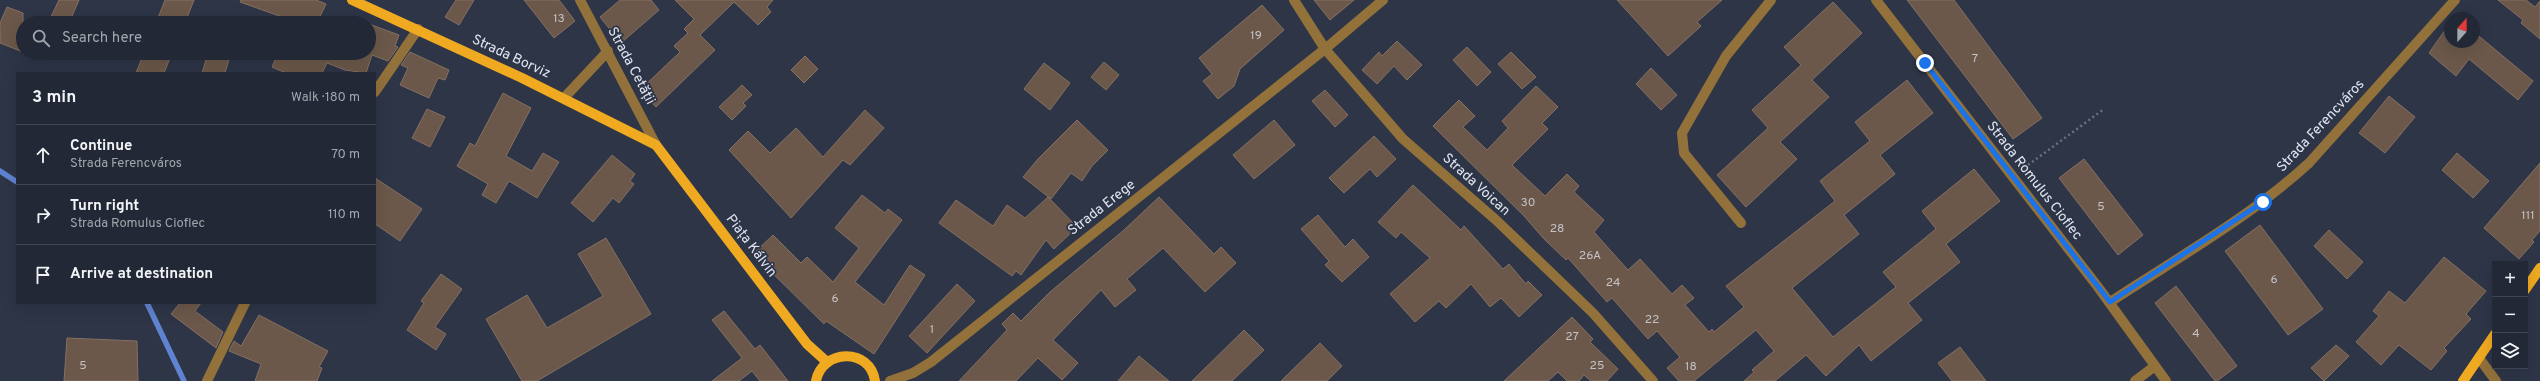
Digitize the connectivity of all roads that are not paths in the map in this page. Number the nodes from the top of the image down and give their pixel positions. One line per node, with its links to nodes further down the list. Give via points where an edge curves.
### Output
1 (352, 0): 8 (main road, Strada Borviz)
2 (580, 0): 10 (street, Strada Cetății)
3 (1294, 0): 9 (street, Strada Voican)
4 (1383, 0): 9 (street, Strada Erege)
5 (1771, 0): 14 (street, via 1726,56 1682,133 1684,153)
6 (1876, 0): 17 (street, Strada Romulus Cioflec)
7 (2455, 0): 17 (street, Strada Ferencváros, via 2309,163 2287,183 2263,202)
8 (418, 29): 11 (street); 12 (main road, Strada Borviz)
9 (1325, 49): 26 (street, Strada Erege, via 931,362); 27 (street, Strada Voican, via 1403,139 1496,220 1593,313)
10 (608, 51): 12 (street); 13 (street, Strada Cetății)
11 (376, 91)
12 (564, 98): 13 (main road, Strada Borviz)
13 (656, 145): 21 (main road, Piața Kálvin, via 807,344)
14 (1741, 223)
15 (2540, 268): 16 (main road)
16 (2528, 286)
17 (2110, 302): 22 (street, Strada Romulus Cioflec)
18 (244, 304): 23 (street)
19 (2492, 338): 20 (main road)
20 (2479, 358): 30 (main road); 31 (street)
21 (827, 362): 24 (main road, via 821,368); 25 (main road, via 845,355 854,357 870,368)
22 (2156, 366): 28 (street); 29 (street, Strada Romulus Cioflec)
23 (207, 381)
24 (816, 381)
25 (875, 381)
26 (890, 381)
27 (1653, 381)
28 (2135, 381)
29 (2166, 381)
30 (2463, 381)
31 (2496, 381)

